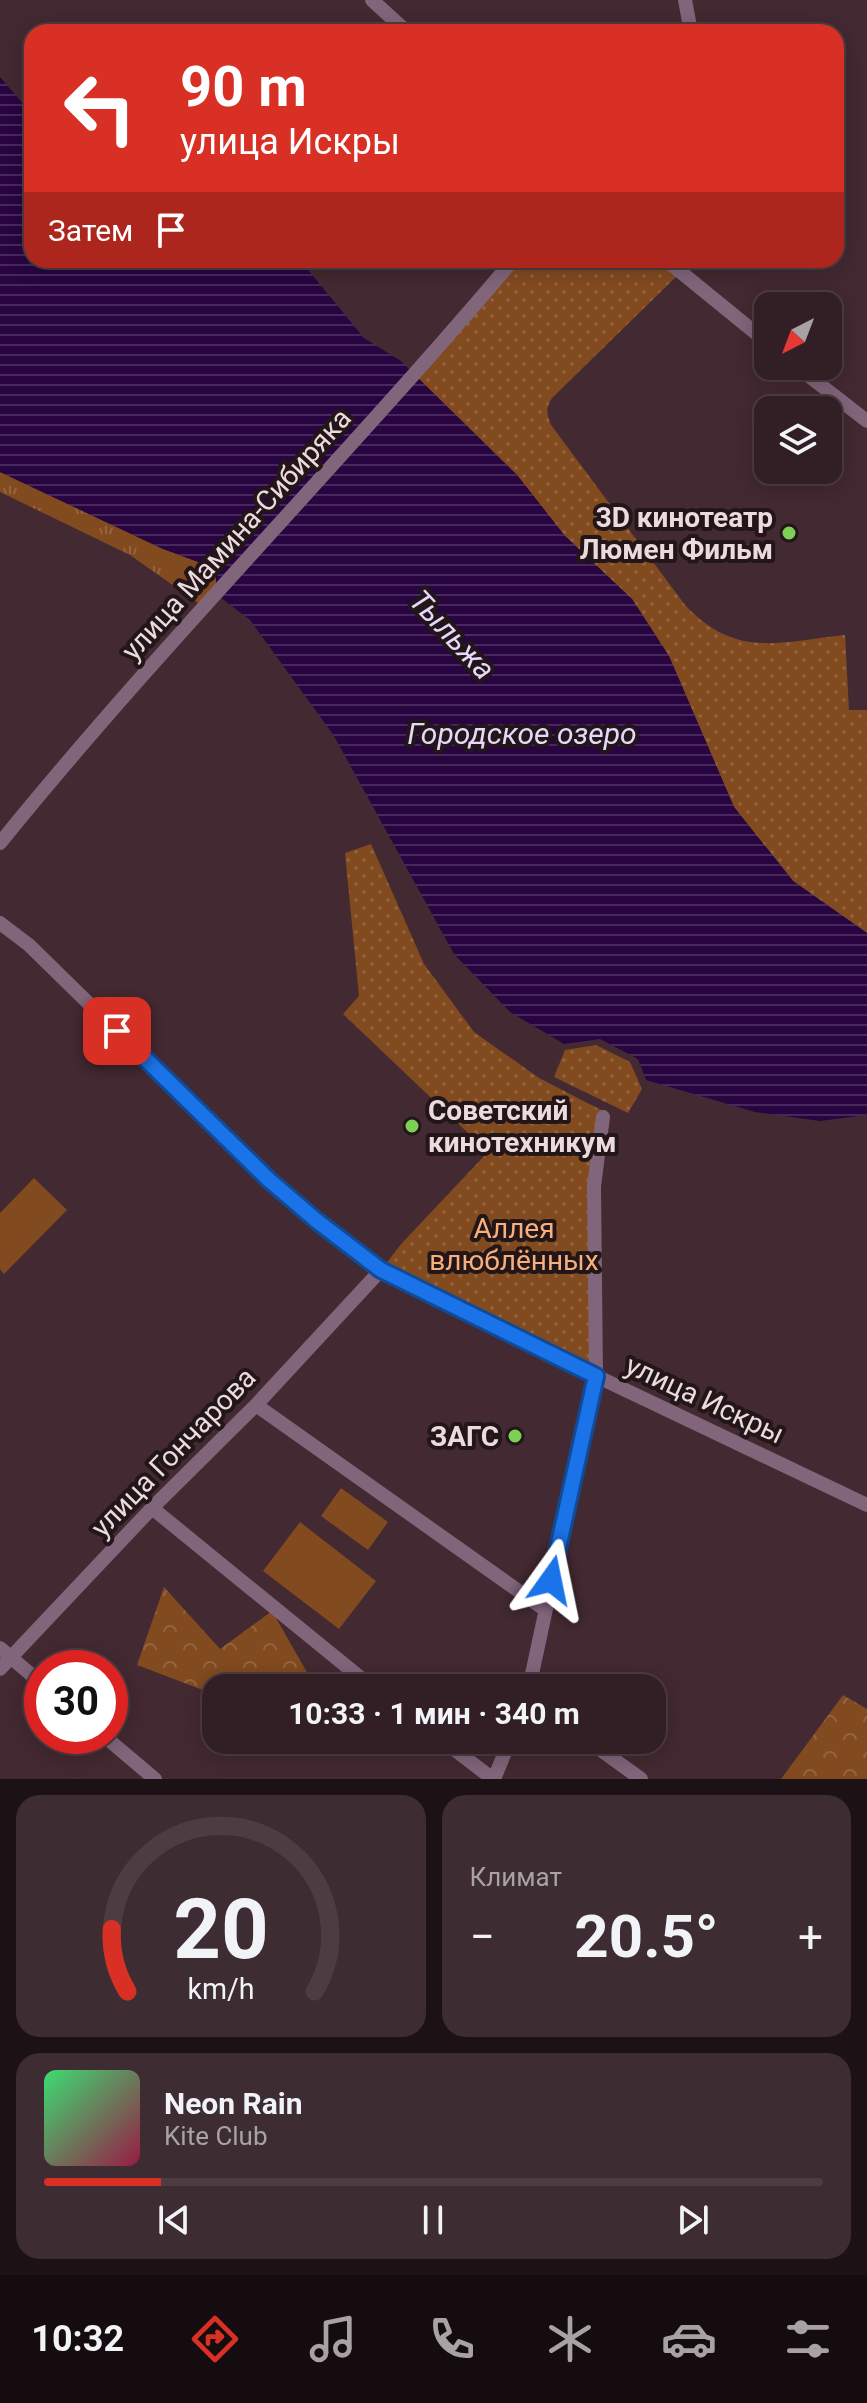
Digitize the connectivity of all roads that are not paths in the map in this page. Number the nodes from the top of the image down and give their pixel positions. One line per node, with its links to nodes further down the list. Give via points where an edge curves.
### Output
1 (372, 0): 3 (street)
2 (685, 0): 4 (street)
3 (398, 24)
4 (690, 24)
5 (506, 268): 10 (street, улица Мамина-Сибиряка)
6 (676, 268): 7 (street)
7 (754, 332)
8 (814, 380): 9 (street)
9 (867, 421)
10 (0, 843)
11 (0, 923): 13 (street, улица Искры, via 29,945 269,1180)
12 (603, 1117): 14 (street, via 594,1186)
13 (381, 1270): 14 (street, улица Искры); 15 (street, улица Гончарова)
14 (596, 1376): 16 (street, улица Искры); 18 (street)
15 (256, 1405): 17 (street, улица Гончарова); 18 (street)
16 (867, 1505)
17 (152, 1508): 19 (street, улица Гончарова); 21 (street)
18 (544, 1609): 22 (street)
19 (3, 1658): 20 (street)
20 (24, 1672)
21 (356, 1674)
22 (532, 1674)
23 (125, 1754): 27 (street)
24 (460, 1754): 28 (street)
25 (504, 1754): 28 (street)
26 (606, 1754): 29 (street)
27 (155, 1779)
28 (493, 1779)
29 (641, 1779)

